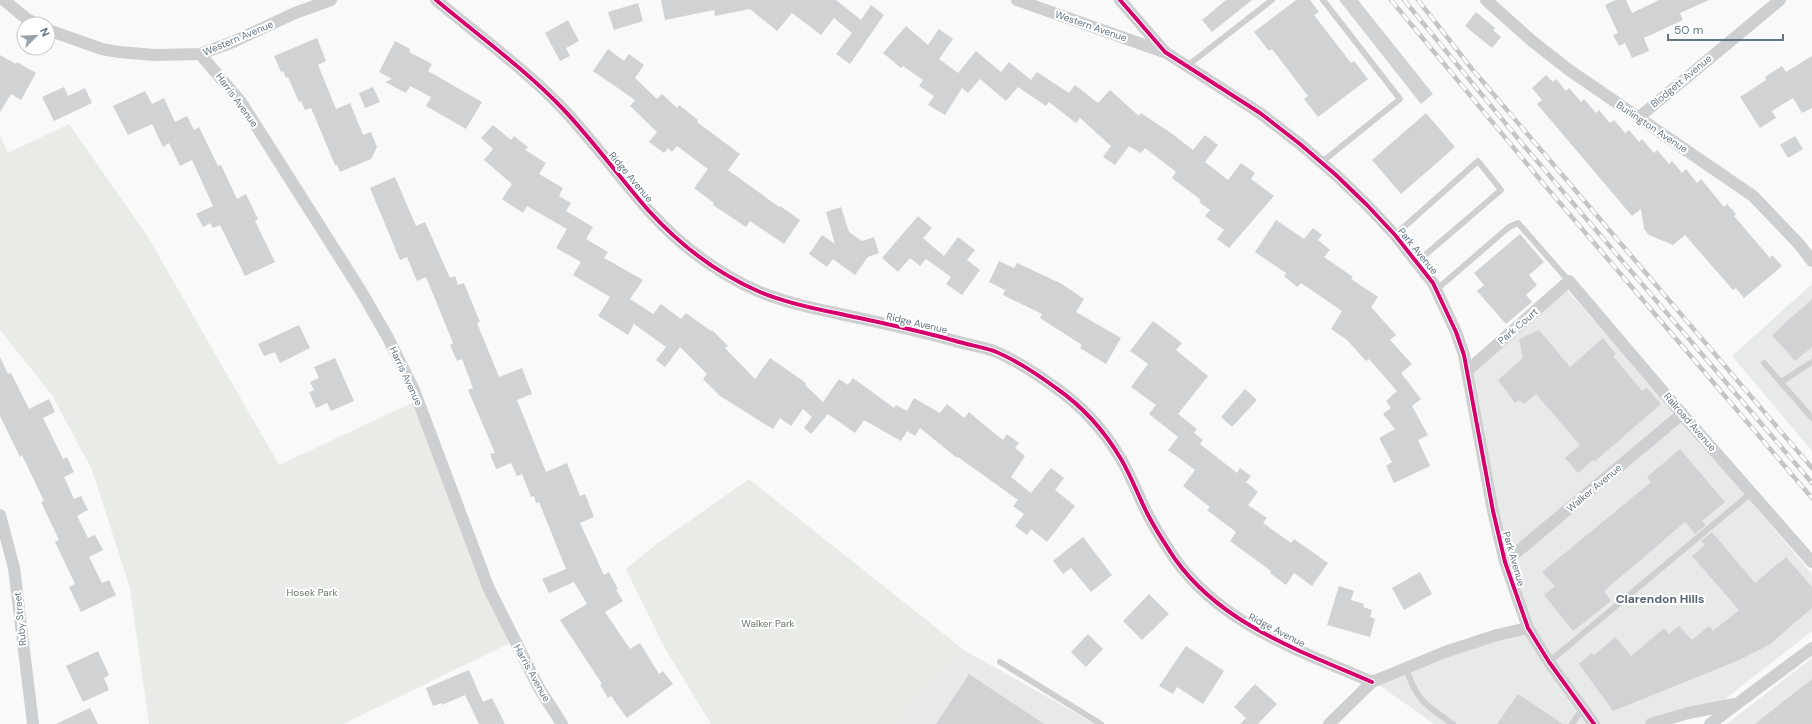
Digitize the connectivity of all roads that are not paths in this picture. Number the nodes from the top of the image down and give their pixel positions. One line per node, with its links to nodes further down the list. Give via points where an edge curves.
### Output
1 (4, 0): 10 (street)
2 (331, 0): 13 (street, Western Avenue)
3 (436, 0): 37 (street, Ridge Avenue, via 543,90 586,135 664,226 683,244 720,271 761,292 798,304 936,335 994,352 1027,368 1077,406 1108,440 1131,478 1160,537 1177,563 1222,607 1260,632)
4 (1017, 0): 12 (street, Western Avenue)
5 (1120, 0): 12 (street, Park Avenue)
6 (1272, 0): 14 (lane)
7 (1322, 0): 16 (lane, via 1400,99)
8 (1486, 0): 15 (street, Burlington Avenue, via 1569,70)
9 (1780, 0): 15 (street, Blodgett Avenue)
10 (23, 16)
11 (56, 33): 13 (street, Western Avenue, via 102,49 119,52 155,56)
12 (1165, 52): 14 (street, Park Avenue)
13 (200, 54): 41 (street, Harris Avenue, via 241,102 361,290 387,336 414,390 489,589 536,682)
14 (1187, 66): 16 (street, Park Avenue, via 1260,113)
15 (1638, 118): 18 (street, Burlington Avenue, via 1753,196)
16 (1322, 162): 17 (street, Park Avenue)
17 (1395, 235): 19 (street, Park Avenue); 19 (lane, via 1478,162 1501,190)
18 (1812, 261)
19 (1417, 262): 21 (street, Park Avenue)
20 (1569, 281): 21 (lane, via 1518,223 1509,227); 24 (street, Park Court); 26 (street, Railroad Avenue)
21 (1436, 290): 24 (street, Park Avenue, via 1456,332)
22 (1812, 362): 25 (lane)
23 (1764, 363): 25 (lane)
24 (1467, 371): 30 (street, Park Avenue)
25 (1781, 382): 27 (lane)
26 (1682, 414): 28 (street, Railroad Avenue); 30 (street, Walker Avenue)
27 (1812, 418)
28 (1751, 493): 31 (street, Railroad Avenue); 35 (lane)
29 (0, 515): 40 (street, Ruby Street, via 14,568)
30 (1505, 562): 32 (street, Park Avenue)
31 (1812, 562)
32 (1528, 628): 35 (street, Park Avenue); 36 (street, via 1445,652)
33 (1812, 648): 38 (street)
34 (1000, 662): 42 (lane)
35 (1549, 662): 39 (street, Park Avenue)
36 (1406, 668): 37 (street); 44 (lane, via 1419,698)
37 (1372, 682): 43 (street)
38 (1736, 704): 47 (street, via 1688,713); 48 (street)
39 (1583, 708): 45 (lane); 46 (street, Park Avenue)
40 (33, 724)
41 (562, 724)
42 (1101, 724)
43 (1329, 724)
44 (1453, 724)
45 (1572, 724)
46 (1594, 724)
47 (1651, 724)
48 (1710, 724)

